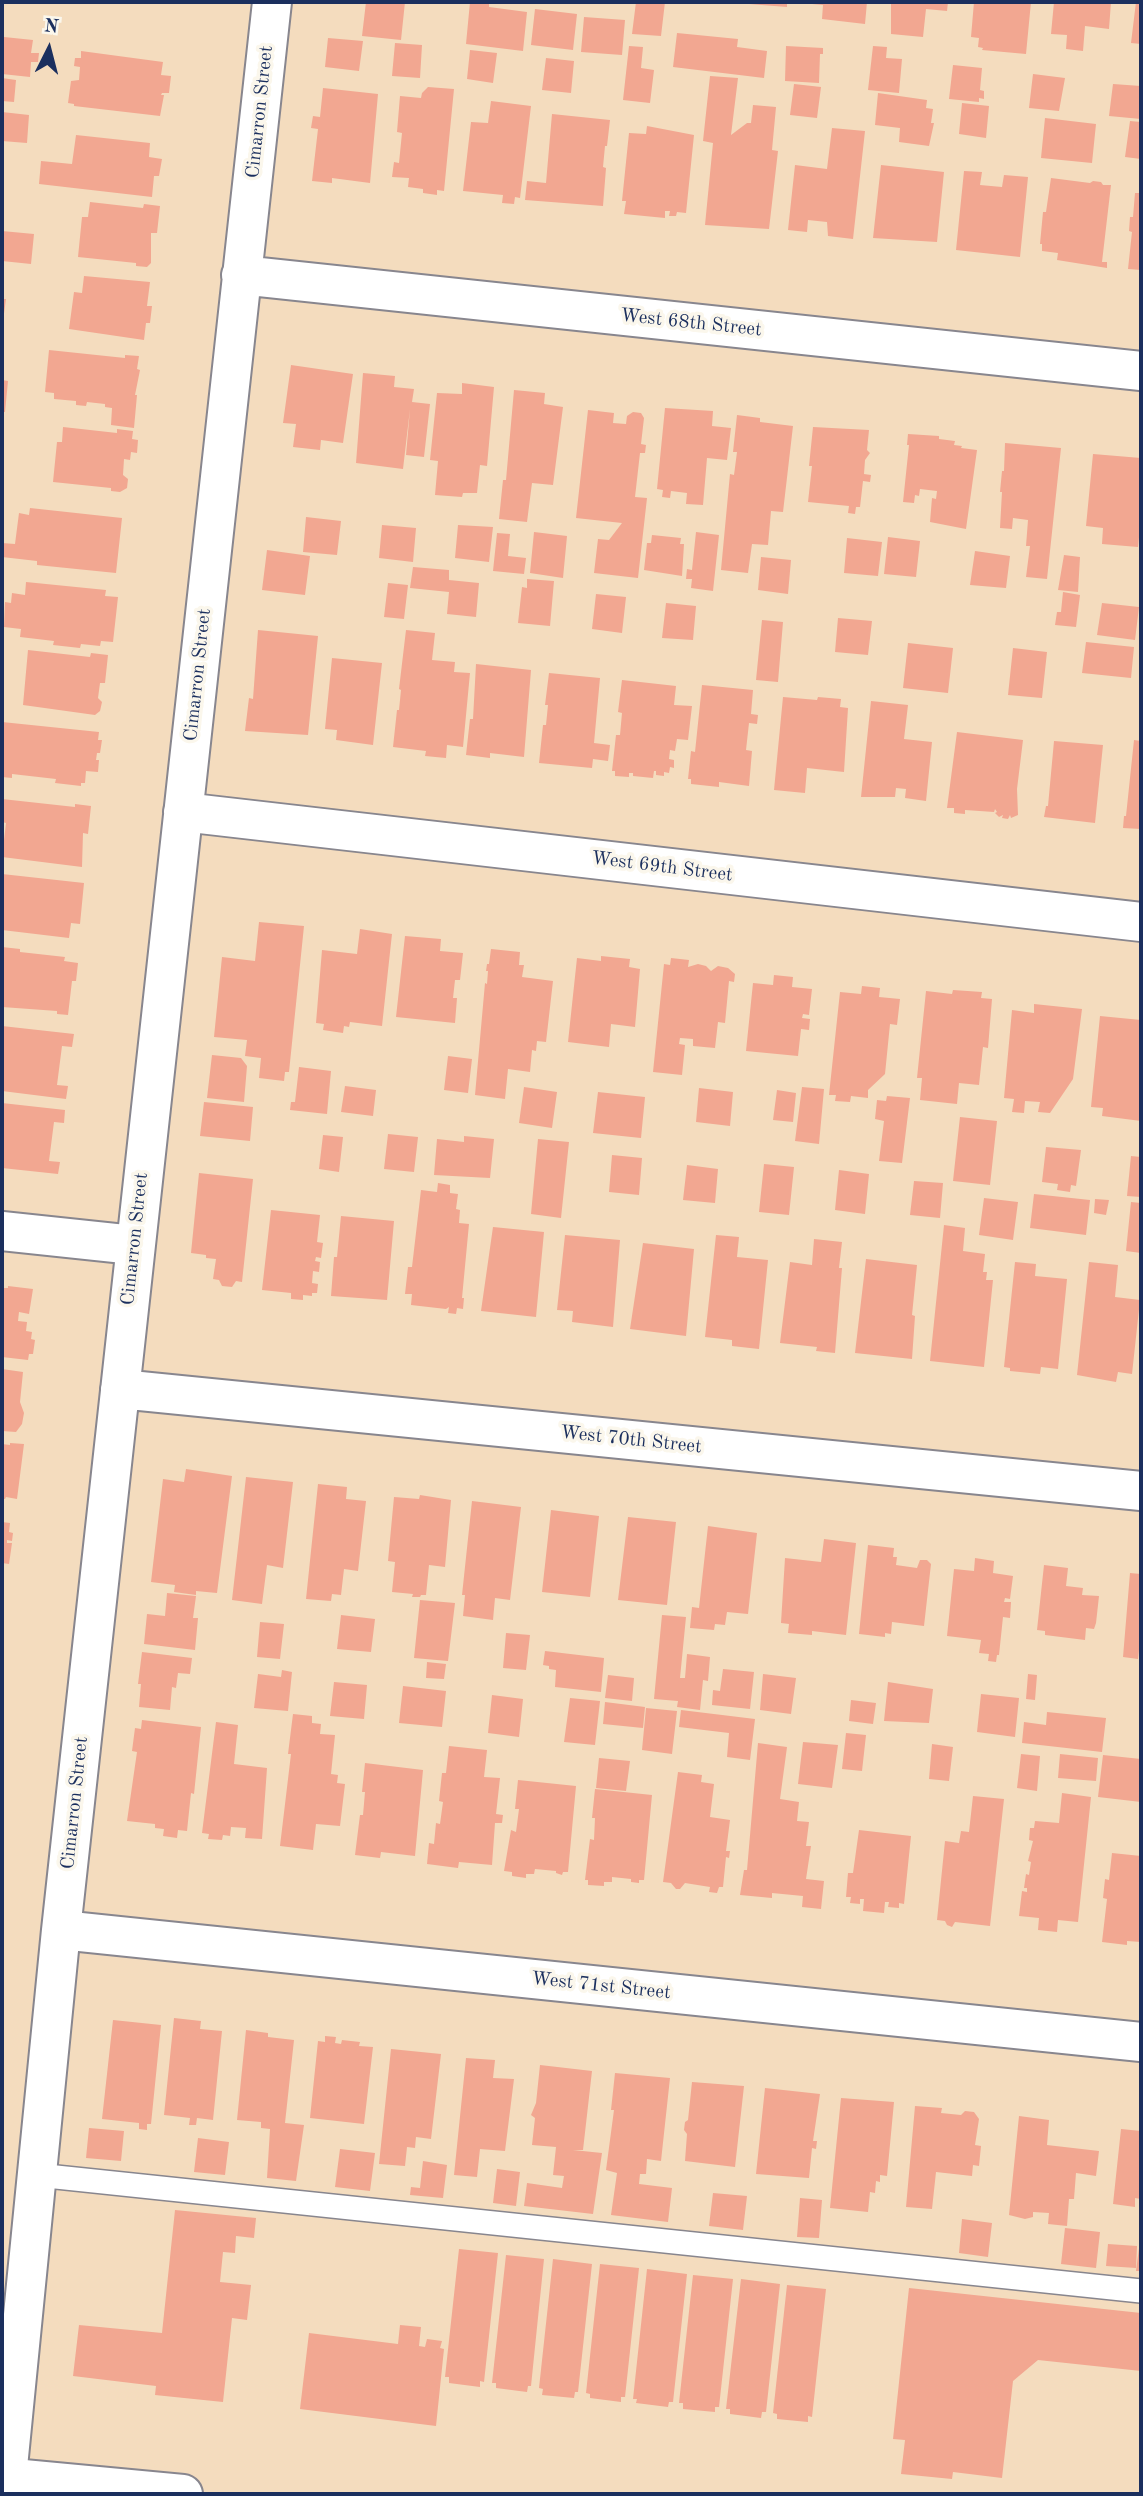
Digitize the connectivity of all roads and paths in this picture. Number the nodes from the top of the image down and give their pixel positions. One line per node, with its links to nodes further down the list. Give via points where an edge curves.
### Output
1 (272, 2): 2 (street, Cimarron Street)
2 (242, 275): 3 (street, West 68th Street); 4 (street, Cimarron Street)
3 (1141, 371)
4 (183, 812): 5 (street, West 69th Street); 7 (street, Cimarron Street)
5 (1141, 922)
6 (2, 1231): 7 (street)
7 (134, 1245): 8 (street, Cimarron Street)
8 (120, 1389): 9 (street, West 70th Street); 10 (street, Cimarron Street)
9 (1141, 1491)
10 (61, 1930): 11 (street, West 71st Street); 12 (street, Cimarron Street)
11 (1141, 2042)
12 (37, 2175): 13 (lane); 14 (street, Cimarron Street)
13 (1141, 2291)
14 (4, 2477): 15 (street)
15 (183, 2494)

